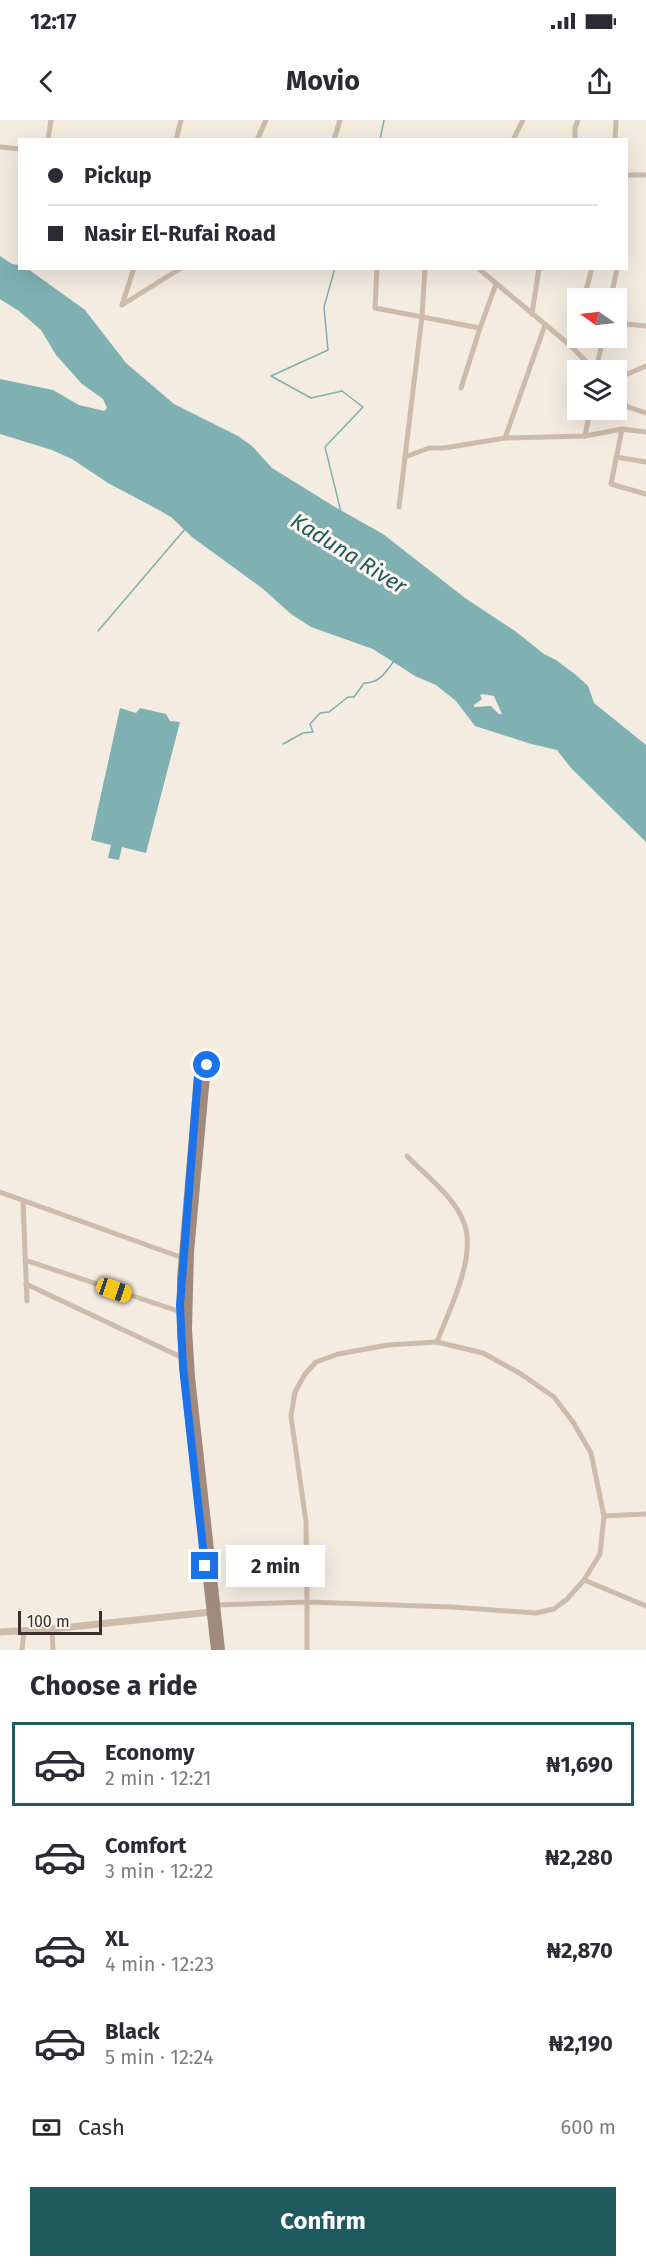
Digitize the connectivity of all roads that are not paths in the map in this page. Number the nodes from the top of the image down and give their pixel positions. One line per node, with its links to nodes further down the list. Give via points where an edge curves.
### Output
1 (51, 120): 8 (street)
2 (182, 120): 9 (street)
3 (266, 120): 10 (street)
4 (340, 120): 11 (street)
5 (523, 120): 12 (street)
6 (578, 120): 13 (street)
7 (616, 120): 14 (street)
8 (48, 138)
9 (177, 138)
10 (258, 138)
11 (335, 138)
12 (514, 138)
13 (575, 138)
14 (615, 138)
15 (0, 147): 16 (street)
16 (18, 149)
17 (628, 175): 18 (street)
18 (646, 175)
19 (133, 270): 20 (street, via 122,305)
20 (178, 270)
21 (377, 270): 31 (street, via 375,308)
22 (425, 270): 31 (street)
23 (479, 270): 27 (street)
24 (539, 270): 30 (street)
25 (591, 270): 28 (street)
26 (617, 270): 29 (street)
27 (496, 284): 30 (street); 35 (street)
28 (587, 288)
29 (613, 288)
30 (532, 314): 33 (street)
31 (422, 316): 35 (street); 49 (street)
32 (627, 324): 34 (street)
33 (545, 325): 36 (street); 48 (street)
34 (646, 327)
35 (480, 328): 41 (street)
36 (567, 343)
37 (573, 348): 38 (street)
38 (585, 360)
39 (646, 366): 40 (street)
40 (627, 374)
41 (461, 388)
42 (627, 406): 43 (street)
43 (646, 412)
44 (588, 420): 47 (street)
45 (622, 429): 46 (street); 47 (street); 50 (street)
46 (646, 432)
47 (585, 436): 48 (street)
48 (505, 438): 49 (street, via 429,448)
49 (405, 457): 53 (street)
50 (616, 457): 51 (street); 52 (street, via 610,484)
51 (646, 462)
52 (646, 494)
53 (399, 507)
54 (207, 1065): 56 (main road, via 199,1064)
55 (407, 1156): 64 (street, via 452,1202 464,1222 468,1240 460,1282)
56 (194, 1165): 59 (main road); 66 (main road, via 187,1303)
57 (0, 1192): 58 (street)
58 (24, 1202): 59 (street); 60 (street)
59 (183, 1258): 63 (main road)
60 (25, 1260): 61 (street); 63 (street)
61 (26, 1284): 62 (street); 65 (street)
62 (27, 1301)
63 (181, 1312): 65 (main road)
64 (437, 1342): 68 (street, via 483,1353 554,1397 591,1453); 70 (street, via 387,1345 338,1354 316,1362 296,1392 291,1416 306,1522)
65 (183, 1358): 66 (main road)
66 (196, 1450): 71 (main road); 73 (main road)
67 (646, 1514): 68 (street)
68 (604, 1516): 69 (street, via 600,1554)
69 (584, 1580): 70 (street, via 554,1609 536,1614); 72 (street)
70 (308, 1602): 71 (street); 81 (street)
71 (216, 1605): 80 (main road)
72 (646, 1606)
73 (211, 1612): 74 (street); 79 (main road)
74 (52, 1629): 76 (street); 78 (street)
75 (0, 1632): 76 (street)
76 (24, 1632): 77 (street)
77 (22, 1650)
78 (53, 1650)
79 (215, 1650)
80 (221, 1650)
81 (307, 1650)

